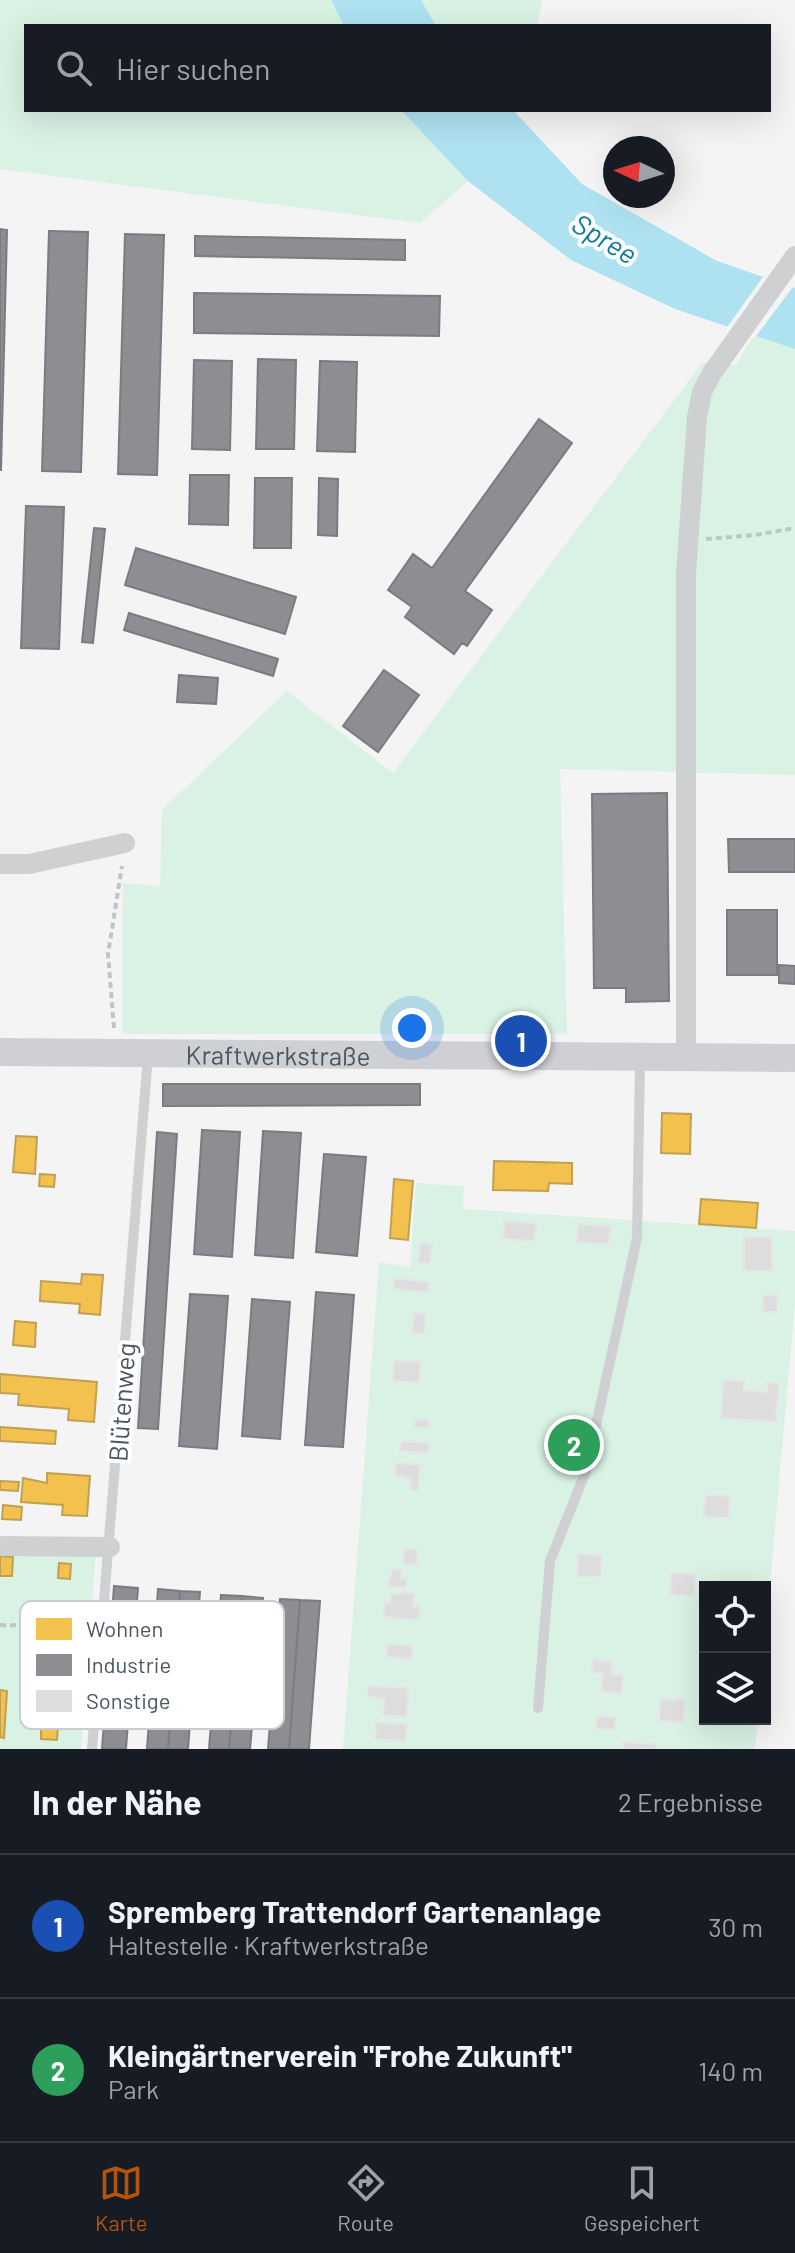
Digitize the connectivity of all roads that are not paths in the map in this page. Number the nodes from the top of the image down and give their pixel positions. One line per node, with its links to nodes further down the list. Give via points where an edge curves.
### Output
1 (795, 256): 7 (street, via 721,358 700,405 686,574)
2 (125, 843): 3 (street, via 29,864)
3 (0, 864)
4 (0, 1052): 5 (main road, Kraftwerkstraße)
5 (148, 1054): 6 (main road, Kraftwerkstraße); 10 (lane, Blütenweg)
6 (640, 1057): 7 (main road, Kraftwerkstraße); 12 (lane, via 637,1238 586,1471 550,1561)
7 (686, 1057): 8 (main road, Kraftwerkstraße)
8 (795, 1058)
9 (0, 1546): 10 (street)
10 (110, 1547): 11 (lane, Blütenweg)
11 (106, 1601)
12 (538, 1708)
13 (94, 1729): 14 (lane, Blütenweg)
14 (92, 1749)

